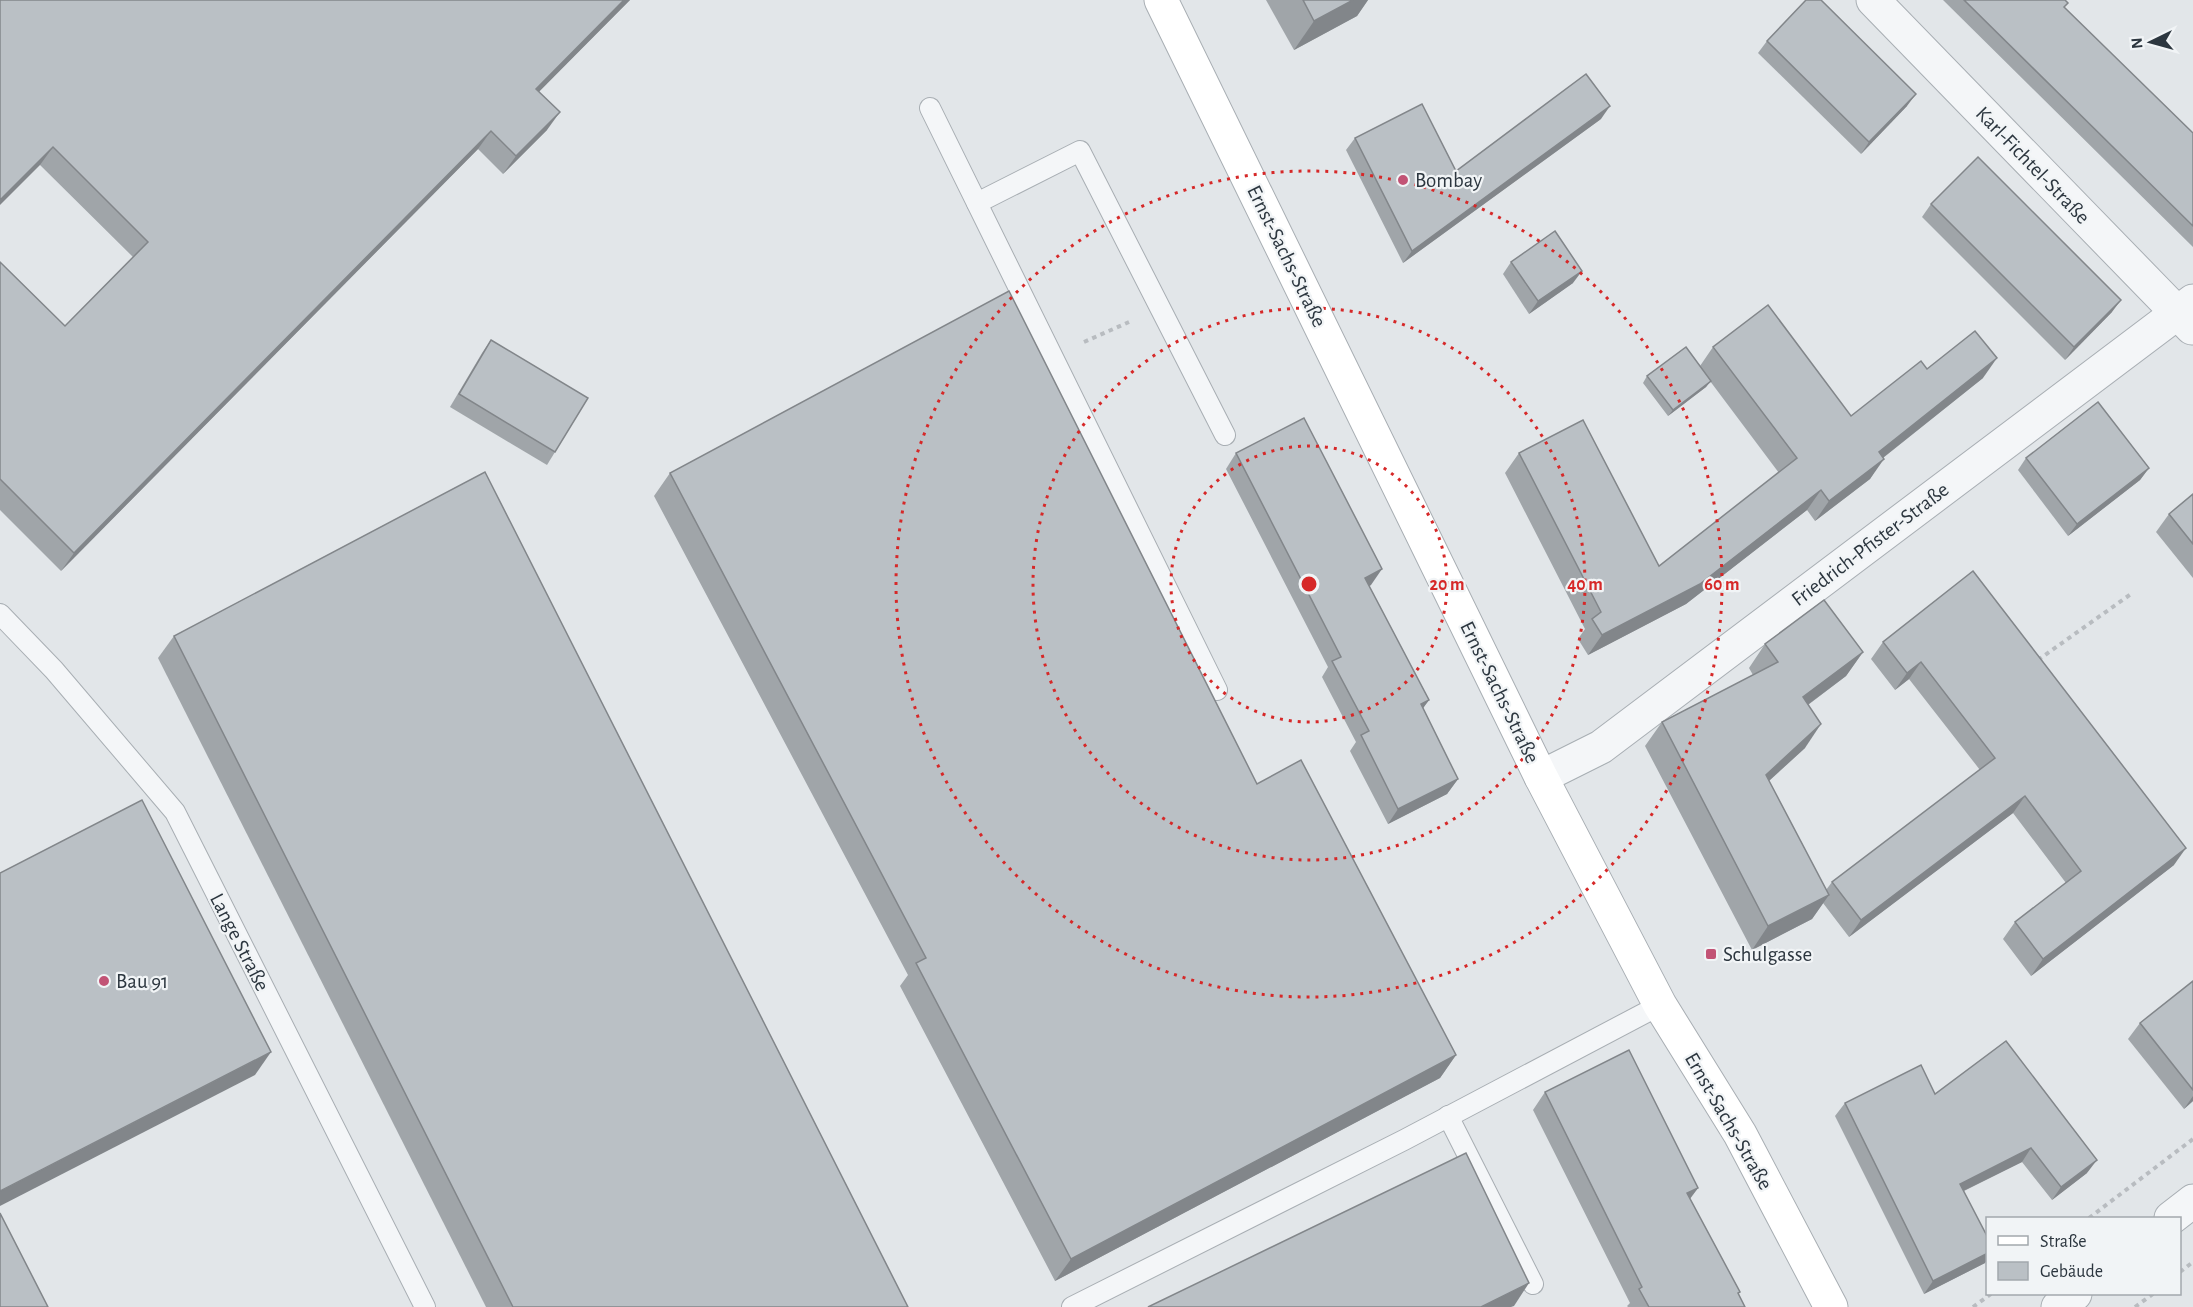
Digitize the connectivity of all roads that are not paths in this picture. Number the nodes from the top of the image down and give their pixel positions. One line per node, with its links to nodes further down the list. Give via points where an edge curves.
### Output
1 (1161, 0): 9 (main road, Ernst-Sachs-Straße)
2 (1873, 0): 5 (street, Karl-Fichtel-Straße)
3 (930, 108): 4 (lane)
4 (977, 203): 6 (lane, via 1080,151); 8 (lane)
5 (2188, 315): 9 (street, Friedrich-Pfister-Straße, via 1601,747)
6 (1225, 435)
7 (0, 614): 16 (lane, Lange Straße, via 54,670 175,812)
8 (1217, 690)
9 (1541, 777): 10 (main road, Ernst-Sachs-Straße)
10 (1660, 1005): 11 (lane); 18 (main road, Ernst-Sachs-Straße, via 1740,1134)
11 (1448, 1116): 14 (lane); 17 (lane)
12 (2193, 1201): 13 (street)
13 (2171, 1217)
14 (1533, 1284)
15 (2073, 1295): 19 (street)
16 (424, 1307)
17 (1072, 1307)
18 (1832, 1307)
19 (2058, 1307)

